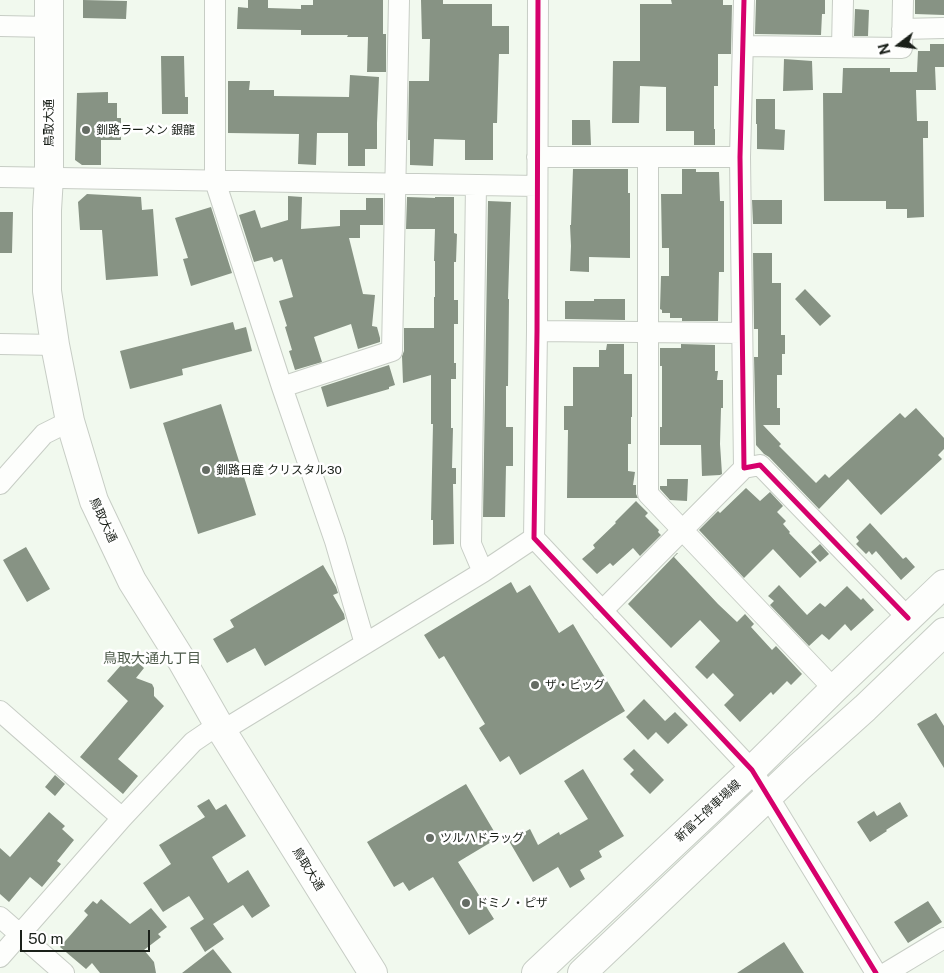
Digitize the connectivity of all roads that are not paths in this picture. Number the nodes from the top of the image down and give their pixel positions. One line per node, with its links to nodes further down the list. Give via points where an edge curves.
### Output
1 (49, 0): 9 (main road, 鳥取大通)
2 (215, 0): 19 (street)
3 (399, 0): 20 (street)
4 (538, 0): 14 (street)
5 (744, 0): 12 (street)
6 (843, 0): 13 (street)
7 (902, 0): 11 (street)
8 (0, 26): 9 (street)
9 (50, 27): 18 (main road, 鳥取大通)
10 (944, 28): 11 (street)
11 (902, 29): 13 (street, via 902,48)
12 (743, 46): 13 (street); 16 (street)
13 (842, 47)
14 (537, 157): 15 (street); 22 (street)
15 (648, 157): 16 (street); 24 (street)
16 (740, 157): 25 (street)
17 (0, 177): 18 (street)
18 (49, 177): 19 (street); 27 (main road, 鳥取大通, via 47,291)
19 (215, 181): 20 (street); 28 (street)
20 (395, 182): 21 (street); 28 (street, via 392,351)
21 (476, 185): 22 (street); 34 (street, via 471,544)
22 (537, 186): 23 (street)
23 (537, 332): 24 (street); 33 (street)
24 (648, 332): 25 (street); 32 (street, via 648,494)
25 (742, 333): 30 (street)
26 (0, 344): 27 (street)
27 (55, 345): 29 (main road, 鳥取大通)
28 (282, 387): 39 (street, via 335,541)
29 (70, 422): 31 (street, via 44,434); 42 (main road, 鳥取大通, via 94,501 132,581)
30 (744, 468): 32 (street); 37 (street, via 760,465)
31 (0, 484)
32 (683, 530): 36 (street); 40 (street)
33 (534, 538): 34 (street); 36 (street)
34 (483, 572): 39 (street)
35 (944, 584): 37 (main road, 新富士停車場線)
36 (602, 611): 43 (street)
37 (908, 618): 40 (main road, 新富士停車場線)
38 (944, 632): 44 (main road)
39 (365, 644): 42 (street)
40 (834, 689): 43 (main road, 新富士停車場線)
41 (0, 711): 45 (street)
42 (220, 728): 45 (street, via 192,742); 51 (main road, 鳥取大通)
43 (752, 770): 44 (street); 52 (main road, 新富士停車場線)
44 (768, 796): 53 (main road); 54 (street)
45 (122, 818): 47 (street)
46 (0, 918): 47 (street)
47 (19, 934): 49 (street); 50 (street)
48 (944, 938): 55 (street)
49 (0, 957)
50 (64, 973)
51 (373, 973)
52 (536, 973)
53 (582, 973)
54 (876, 973)
55 (886, 973)

